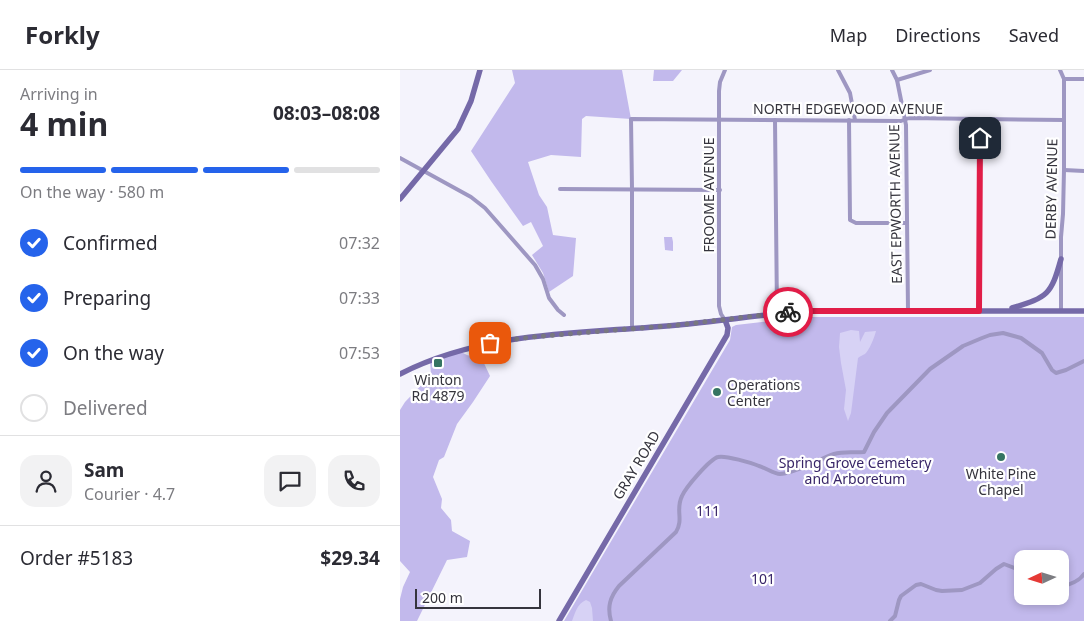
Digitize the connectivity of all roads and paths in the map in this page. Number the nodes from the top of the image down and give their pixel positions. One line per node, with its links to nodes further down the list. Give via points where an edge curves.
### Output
1 (480, 70): 19 (main road, via 460,126)
2 (725, 70): 10 (street, FROOME AVENUE, via 719,87)
3 (838, 70): 14 (street, via 850,93)
4 (892, 70): 9 (street, EAST EPWORTH AVENUE)
5 (930, 70): 9 (street)
6 (1060, 70): 7 (street, DERBY AVENUE)
7 (1064, 79): 8 (street); 16 (street, DERBY AVENUE)
8 (1084, 79)
9 (897, 80): 15 (street, EAST EPWORTH AVENUE)
10 (719, 119): 12 (street, NORTH EDGEWOOD AVENUE); 22 (street, NORTH EDGEWOOD AVENUE, via 631,119); 23 (street, FROOME AVENUE)
11 (980, 119): 15 (street, NORTH EDGEWOOD AVENUE); 16 (street, NORTH EDGEWOOD AVENUE); 31 (street)
12 (775, 120): 13 (street, NORTH EDGEWOOD AVENUE); 32 (street)
13 (849, 120): 14 (street, NORTH EDGEWOOD AVENUE); 25 (street, via 850,220 856,224)
14 (855, 120): 15 (street, NORTH EDGEWOOD AVENUE)
15 (905, 120): 25 (street, EAST EPWORTH AVENUE)
16 (1064, 120): 18 (street, DERBY AVENUE)
17 (400, 158): 19 (street)
18 (1064, 170): 20 (street); 26 (street, DERBY AVENUE)
19 (424, 171): 24 (main road); 33 (street, via 471,197 484,208 535,265 549,298)
20 (1084, 171)
21 (560, 189): 22 (street)
22 (632, 189): 23 (street); 35 (street)
23 (720, 190): 34 (street, FROOME AVENUE, via 719,306)
24 (400, 199)
25 (907, 223): 30 (street, EAST EPWORTH AVENUE)
26 (1061, 259): 27 (main road, via 1056,280 1044,296); 28 (street, DERBY AVENUE)
27 (1005, 310): 28 (main road); 31 (main road)
28 (1061, 310): 29 (main road)
29 (1084, 310)
30 (908, 311): 31 (main road); 32 (main road)
31 (979, 311)
32 (777, 313): 34 (main road)
33 (564, 316)
34 (725, 320): 35 (main road); 41 (main road, GRAY ROAD, via 727,335)
35 (632, 328): 37 (main road, via 500,341 440,357)
36 (1084, 361): 42 (street, via 1056,373 1042,353 1021,338 1003,333 990,335 963,346 930,369 887,412 864,452 836,454 780,474 732,459 714,459 682,495 680,525 676,532 614,592 609,604)
37 (400, 374)
38 (1014, 568): 43 (street, via 1004,564 980,583 962,590 936,590 916,585 901,596 895,616)
39 (1084, 574): 40 (street)
40 (1069, 585)
41 (559, 621)
42 (610, 621)
43 (890, 621)

